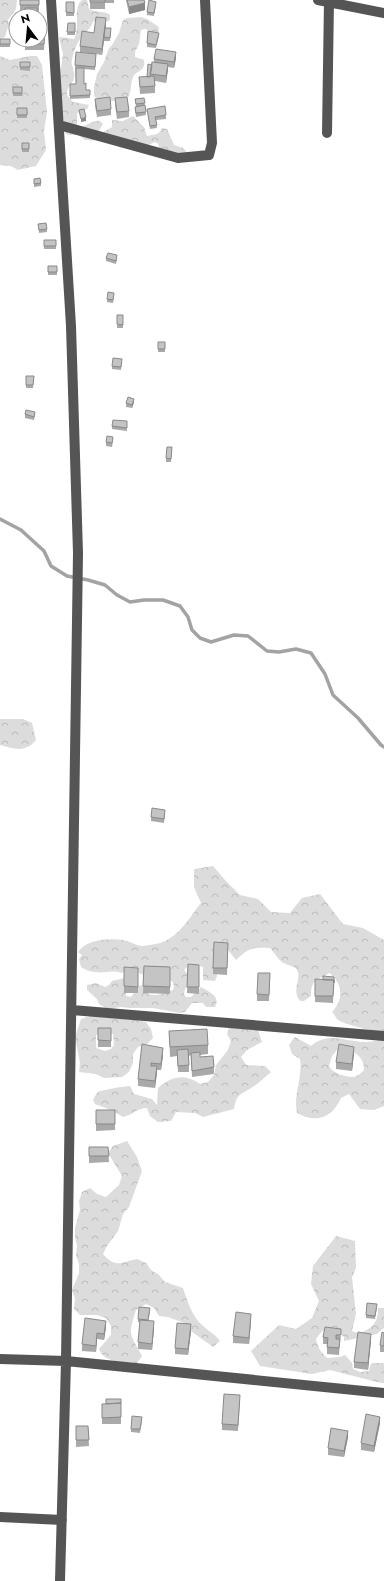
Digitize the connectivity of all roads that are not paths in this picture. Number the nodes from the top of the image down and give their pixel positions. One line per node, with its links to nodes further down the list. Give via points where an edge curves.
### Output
1 (51, 0): 6 (street)
2 (205, 0): 6 (street, via 212,143 208,154 178,158)
3 (318, 0): 4 (street)
4 (329, 1): 5 (street); 7 (street)
5 (384, 13)
6 (59, 125): 8 (street, via 71,326 78,553)
7 (327, 133)
8 (72, 1010): 9 (street); 11 (street)
9 (384, 1036)
10 (0, 1358): 11 (street)
11 (66, 1361): 12 (street); 14 (street)
12 (384, 1394)
13 (0, 1517): 14 (street)
14 (62, 1520): 15 (street)
15 (60, 1581)

